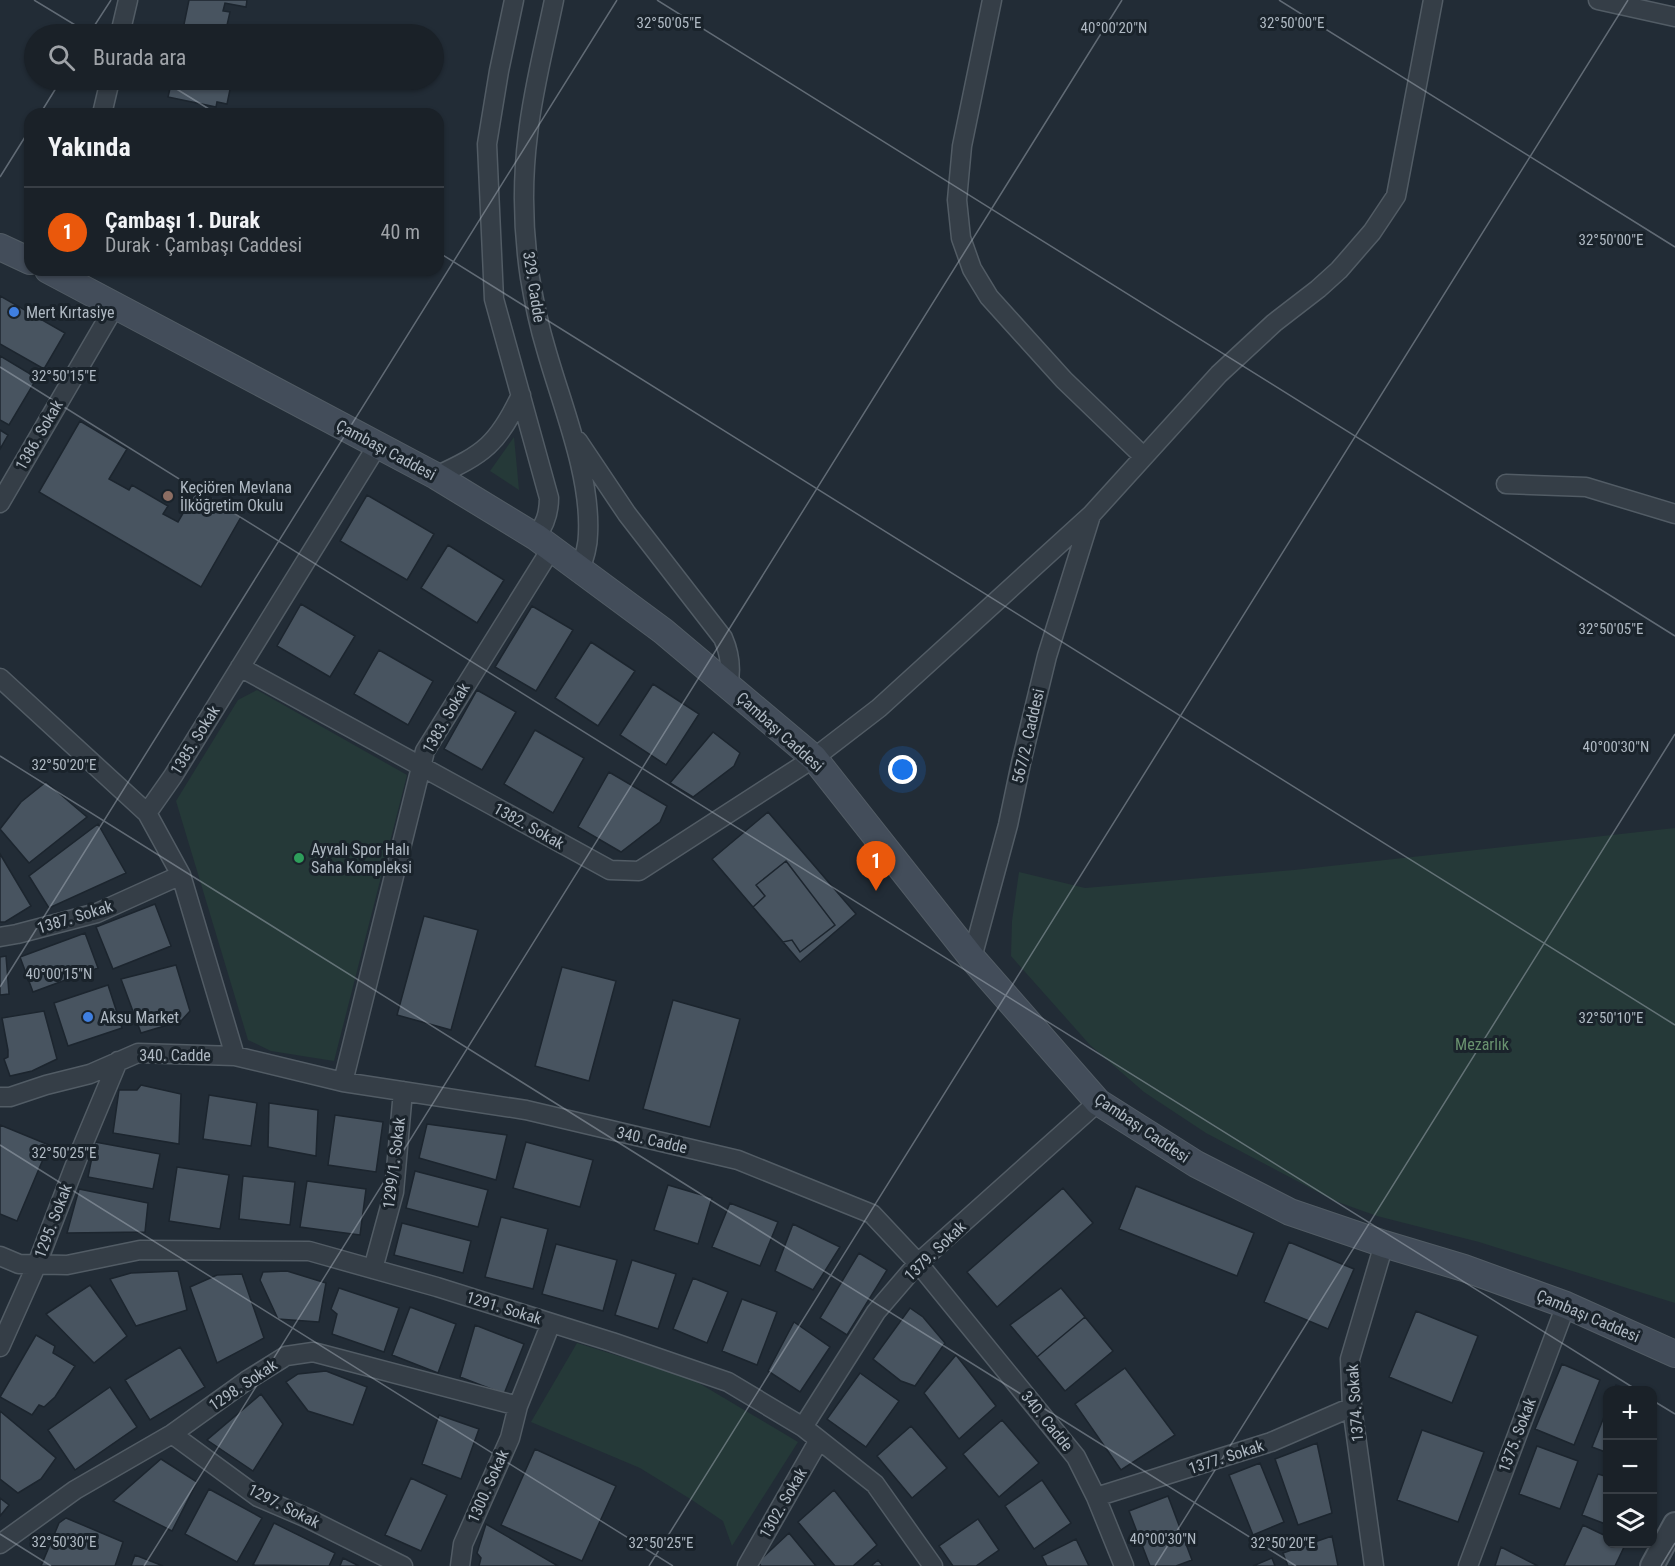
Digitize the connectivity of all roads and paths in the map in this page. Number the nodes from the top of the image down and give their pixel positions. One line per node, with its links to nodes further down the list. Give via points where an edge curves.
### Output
1 (128, 0): 8 (street)
2 (514, 0): 15 (street, via 487,144 494,299)
3 (554, 0): 16 (street, 329. Cadde, via 530,116 524,200 530,279)
4 (992, 0): 18 (street, via 962,146 957,201 968,259 989,297 1064,380)
5 (1433, 0): 18 (street, 1382. Sokak, via 1396,196 1339,270 1240,354)
6 (1598, 0): 7 (street)
7 (1675, 17)
8 (122, 24)
9 (108, 90): 10 (street)
10 (103, 108)
11 (0, 247): 12 (main road)
12 (24, 258)
13 (65, 276): 14 (main road, Çambaşı Caddesi)
14 (115, 306): 17 (main road, Çambaşı Caddesi); 21 (street, 1386. Sokak)
15 (521, 395): 19 (street, via 496,438 466,463); 24 (street, via 549,498)
16 (571, 430): 25 (street, 329. Cadde, via 588,518 586,554); 28 (street, via 612,494 723,638 730,657)
17 (378, 446): 19 (main road, Çambaşı Caddesi); 26 (street, 1385. Sokak)
18 (1143, 456): 23 (street, 1382. Sokak)
19 (435, 476): 24 (main road, Çambaşı Caddesi)
20 (1506, 484): 22 (street, via 1586,487)
21 (0, 503)
22 (1675, 514)
23 (1091, 515): 29 (street, 1382. Sokak, via 879,708); 34 (street, 567/2. Caddesi, via 1047,656)
24 (543, 543): 25 (main road, Çambaşı Caddesi); 30 (street, 1383. Sokak, via 424,751)
25 (580, 570): 28 (main road, Çambaşı Caddesi, via 663,630)
26 (240, 667): 30 (street, 1382. Sokak); 31 (street, 1385. Sokak)
27 (0, 678): 31 (street)
28 (728, 686): 29 (main road, Çambaşı Caddesi)
29 (814, 758): 30 (street, 1382. Sokak, via 639,872 610,870); 34 (main road, Çambaşı Caddesi)
30 (421, 767): 37 (street, 1383. Sokak)
31 (147, 813): 32 (street)
32 (181, 875): 33 (street, 1387. Sokak, via 97,913); 35 (street)
33 (0, 937)
34 (972, 958): 40 (main road, Çambaşı Caddesi)
35 (235, 1056): 36 (street, 340. Cadde, via 138,1053); 37 (street, 340. Cadde)
36 (118, 1061): 39 (street, 340. Cadde, via 90,1074); 44 (street, 1295. Sokak)
37 (343, 1082): 38 (street, 340. Cadde)
38 (403, 1091): 43 (street, 340. Cadde, via 526,1110 738,1160 872,1214); 45 (street, 1299/1. Sokak, via 394,1192)
39 (0, 1097)
40 (1098, 1102): 41 (main road, Çambaşı Caddesi, via 1196,1164 1290,1212); 43 (street, 1379. Sokak)
41 (1384, 1244): 46 (main road, Çambaşı Caddesi); 51 (street, 1374. Sokak, via 1350,1359)
42 (0, 1256): 44 (street, 1291. Sokak, via 19,1264)
43 (918, 1263): 52 (street, 1379. Sokak, via 876,1312); 55 (street, 340. Cadde, via 1076,1457)
44 (37, 1264): 45 (street, 1291. Sokak, via 67,1265 140,1250 309,1251); 48 (street, 1295. Sokak)
45 (373, 1269): 47 (street, 1291. Sokak)
46 (1566, 1305): 49 (main road, Çambaşı Caddesi); 64 (street, 1375. Sokak)
47 (551, 1323): 50 (street, 1300. Sokak); 52 (street, 1291. Sokak, via 728,1382)
48 (0, 1347)
49 (1675, 1354)
50 (518, 1406): 53 (street, 1298. Sokak, via 313,1352 286,1356); 59 (street, 1300. Sokak, via 510,1438 462,1544)
51 (1352, 1407): 55 (street, 1377. Sokak, via 1271,1442); 63 (street, 1374. Sokak)
52 (803, 1427): 54 (street, 1291. Sokak)
53 (172, 1434): 57 (street, 1298. Sokak, via 75,1490); 58 (street, 1297. Sokak, via 258,1497)
54 (819, 1440): 60 (street, 1302. Sokak); 61 (street, 1291. Sokak, via 875,1484)
55 (1096, 1497): 62 (street, 340. Cadde)
56 (1673, 1530): 65 (street)
57 (0, 1544)
58 (403, 1566)
59 (460, 1566)
60 (747, 1566)
61 (933, 1566)
62 (1124, 1566)
63 (1374, 1566)
64 (1468, 1566)
65 (1652, 1566)

